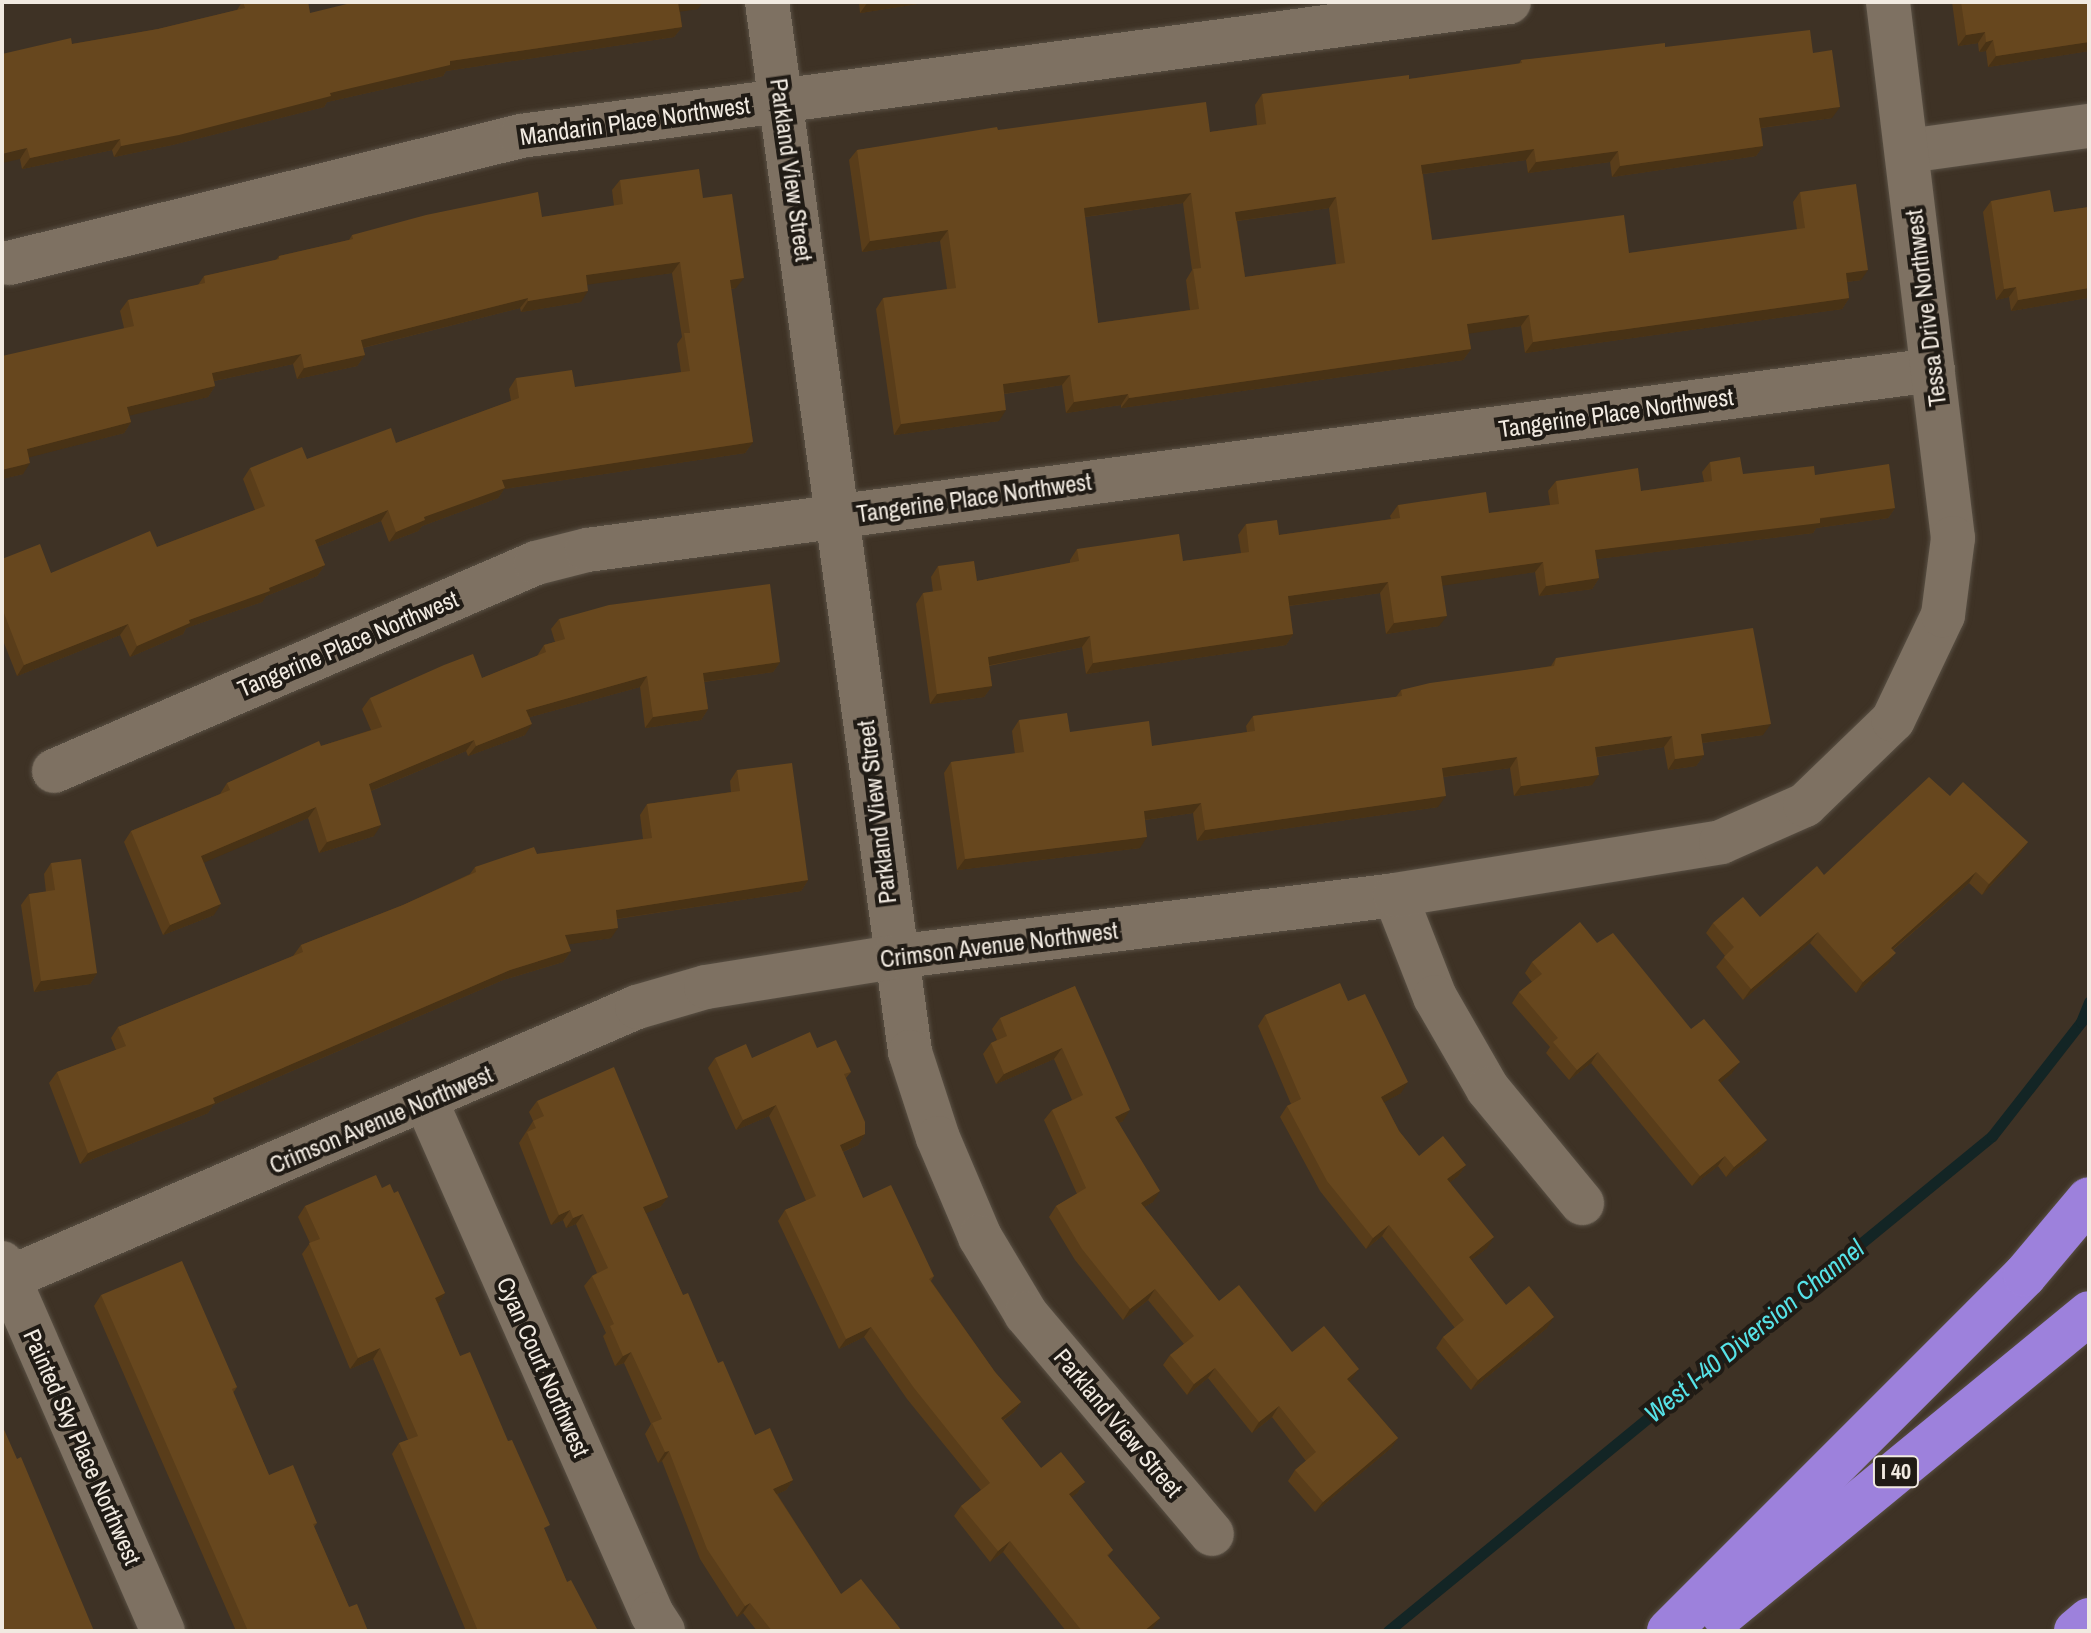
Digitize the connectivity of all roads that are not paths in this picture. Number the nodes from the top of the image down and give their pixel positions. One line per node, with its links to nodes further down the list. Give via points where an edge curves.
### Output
1 (767, 2): 4 (street, Parkland View Street)
2 (1509, 2): 4 (street, Mandarin Place Northwest)
3 (1888, 2): 6 (street, Tessa Drive Northwest)
4 (781, 101): 7 (street, Mandarin Place Northwest, via 521,136); 9 (street, Parkland View Street)
5 (2089, 126): 6 (street)
6 (1908, 151): 8 (street, Tessa Drive Northwest)
7 (9, 263)
8 (1933, 370): 9 (street, Tangerine Place Northwest); 10 (street, Tessa Drive Northwest, via 1953,538)
9 (836, 516): 11 (street, Tangerine Place Northwest, via 587,550 536,563); 13 (street, Parkland View Street)
10 (1943, 615): 12 (street, Crimson Avenue Northwest, via 1893,720 1805,805 1721,842)
11 (54, 771)
12 (1395, 895): 13 (street, Crimson Avenue Northwest); 16 (street, via 1435,997 1488,1089)
13 (894, 957): 14 (street, Crimson Avenue Northwest, via 706,987 637,1007); 19 (street, Parkland View Street, via 910,1052 938,1138 980,1237 1026,1314)
14 (426, 1101): 17 (street, Crimson Avenue Northwest); 22 (street, Cyan Court Northwest)
15 (2089, 1199): 23 (highway, via 2025,1275)
16 (1582, 1203)
17 (4, 1274): 21 (street, Painted Sky Place Northwest)
18 (2089, 1313): 24 (highway, I 40)
19 (1212, 1534)
20 (2089, 1620): 25 (highway)
21 (163, 1631)
22 (663, 1631)
23 (1669, 1631)
24 (1703, 1631)
25 (2076, 1631)

